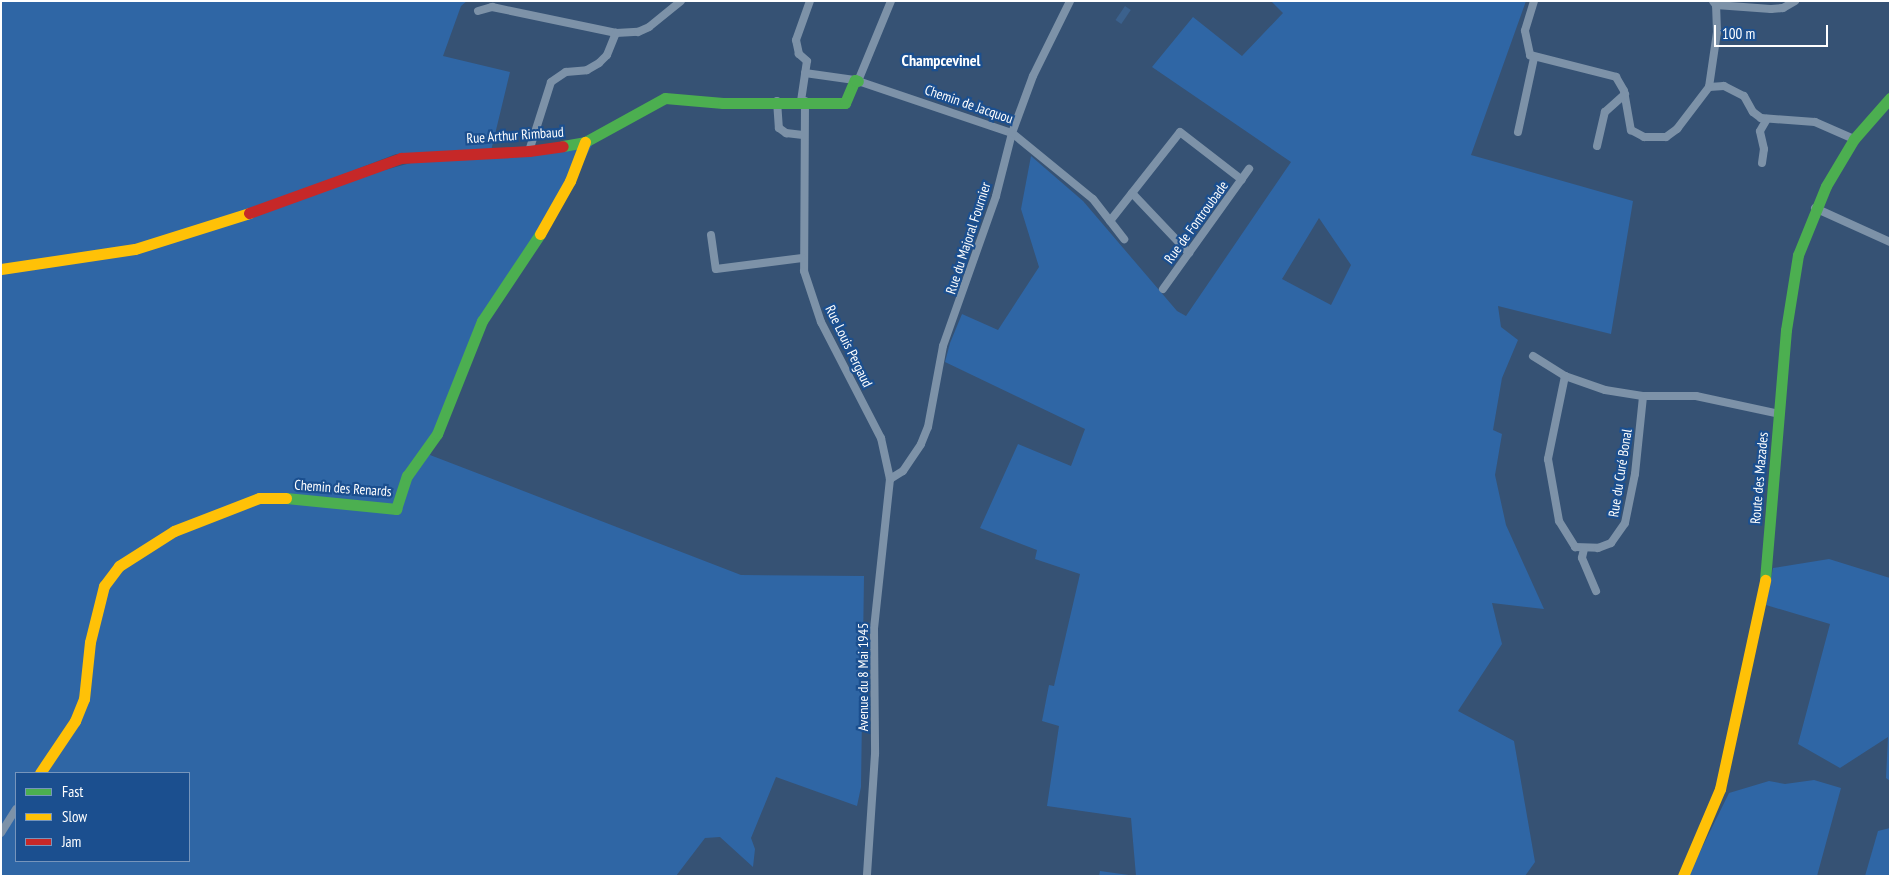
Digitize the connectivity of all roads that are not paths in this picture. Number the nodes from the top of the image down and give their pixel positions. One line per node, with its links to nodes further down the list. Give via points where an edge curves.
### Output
1 (681, 1): 9 (street, via 649,27 638,32)
2 (810, 1): 11 (street, via 796,40 799,54 807,61)
3 (891, 1): 12 (street)
4 (1070, 1): 20 (street, Rue du Majoral Fournier, via 1033,76)
5 (1534, 1): 10 (street, via 1528,19 1526,44)
6 (1794, 1): 7 (street, via 1784,8 1771,9)
7 (1715, 3): 13 (street, via 1717,32)
8 (478, 11): 9 (street, via 492,7)
9 (616, 34): 25 (street, via 607,56 599,63 587,70 566,72 551,82)
10 (1534, 58): 14 (street, via 1609,74 1622,83); 19 (street)
11 (805, 73): 12 (street, Chemin de Jacquou); 17 (street, Rue Louis Pergaud)
12 (856, 81): 17 (street, Rue Arthur Rimbaud, via 845,102); 20 (street, Chemin de Jacquou)
13 (1709, 87): 14 (street, via 1677,129 1666,137 1650,139 1631,130); 18 (street, via 1735,89 1744,96 1753,112)
14 (1625, 94): 24 (street, via 1605,112)
15 (1890, 98): 22 (street, Route des Mazades)
16 (777, 101): 17 (street, Rue Arthur Rimbaud); 21 (street, via 779,128 786,134); 23 (street, Rue Arthur Rimbaud, via 724,103 666,98)
17 (803, 101): 21 (street, Rue Louis Pergaud)
18 (1767, 119): 22 (street, via 1815,122); 26 (street, via 1760,131 1764,149)
19 (1518, 132)
20 (1012, 133): 31 (street, Chemin de Jacquou, via 1093,199); 43 (street, Rue du Majoral Fournier, via 996,196 943,346 928,427 914,458 903,471)
21 (803, 135): 36 (street, Rue Louis Pergaud, via 806,209)
22 (1854, 139): 30 (street, Route des Mazades)
23 (585, 142): 25 (street, Rue Arthur Rimbaud); 46 (street, Chemin des Renards, via 570,181 548,222 482,321 437,434 407,476 396,509 346,502 308,502 277,496 258,498 174,532 119,566 104,586 90,642 84,699 75,721)
24 (1597, 146)
25 (530, 151): 37 (street, Rue Arthur Rimbaud, via 401,158 135,249)
26 (1762, 163)
27 (1249, 169): 28 (street, Rue de Fontroubade)
28 (1242, 180): 29 (street, via 1180,132); 35 (street, Rue de Fontroubade)
29 (1132, 193): 31 (street); 35 (street)
30 (1815, 208): 34 (street); 42 (street, Route des Mazades, via 1798,255 1786,330)
31 (1110, 221): 33 (street, Chemin de Jacquou)
32 (712, 235): 36 (street, via 716,269)
33 (1124, 240)
34 (1890, 242)
35 (1189, 253): 38 (street, Rue de Fontroubade)
36 (802, 258): 43 (street, Rue Louis Pergaud, via 821,322 876,426)
37 (1, 269)
38 (1163, 289)
39 (1534, 356): 40 (street)
40 (1565, 376): 41 (street, via 1606,390); 44 (street, via 1548,459 1559,521 1568,540 1575,547)
41 (1643, 396): 42 (street, via 1696,396); 44 (street, Rue du Curé Bonal, via 1635,474 1625,523 1611,543)
42 (1779, 414): 50 (street, Route des Mazades, via 1764,591 1720,789)
43 (890, 479): 49 (street, Avenue du 8 Mai 1945, via 874,629 875,754)
44 (1584, 549): 45 (street, via 1582,558)
45 (1596, 591)
46 (41, 772)
47 (15, 811): 48 (street)
48 (1, 833)
49 (867, 876)
50 (1683, 876)

